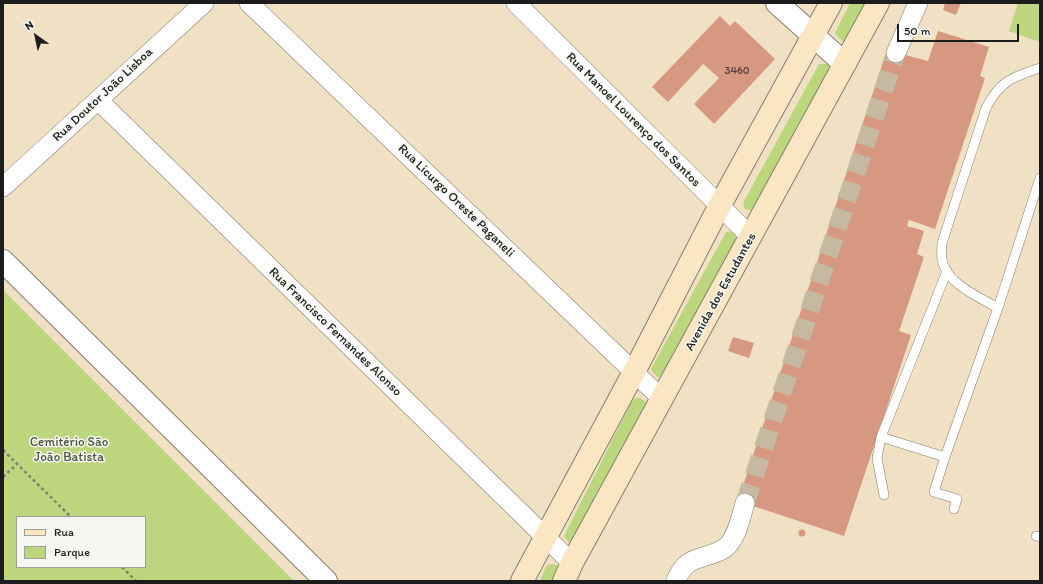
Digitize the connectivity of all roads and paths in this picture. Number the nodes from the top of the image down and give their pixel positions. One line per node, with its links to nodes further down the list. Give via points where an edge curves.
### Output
1 (204, 3): 12 (street, Rua Doutor João Lisboa)
2 (249, 3): 20 (street, Rua Licurgo Oreste Paganeli)
3 (516, 3): 15 (street, Rua Manoel Lourenço dos Santos)
4 (778, 3): 8 (street)
5 (831, 3): 8 (main road)
6 (878, 3): 10 (main road, Avenida dos Estudantes)
7 (918, 3): 9 (street, via 907,23)
8 (813, 36): 10 (street); 15 (main road)
9 (896, 53)
10 (845, 64): 16 (main road, Avenida dos Estudantes)
11 (1040, 68): 18 (lane, via 1001,85 986,108 942,243 942,260)
12 (98, 100): 14 (street, Rua Doutor João Lisboa); 31 (street, Rua Francisco Fernandes Alonso)
13 (1040, 178): 19 (lane)
14 (3, 188)
15 (720, 205): 16 (street, Rua Manoel Lourenço dos Santos); 20 (main road)
16 (751, 237): 21 (main road, Avenida dos Estudantes)
17 (3, 261): 35 (street)
18 (947, 271): 19 (lane, via 959,286); 22 (lane)
19 (998, 308): 24 (lane)
20 (634, 372): 21 (street, Rua Licurgo Oreste Paganeli); 31 (main road)
21 (662, 399): 33 (main road, Avenida dos Estudantes)
22 (881, 438): 24 (lane); 27 (lane, via 877,458)
23 (3, 450): 25 (path)
24 (945, 457): 29 (lane, via 934,492 957,499)
25 (17, 464): 26 (path); 30 (path)
26 (3, 477)
27 (884, 495)
28 (745, 503): 37 (street, via 734,537 725,547 686,564)
29 (954, 509)
30 (70, 516)
31 (545, 537): 33 (street, Rua Francisco Fernandes Alonso); 36 (main road)
32 (123, 568): 34 (path)
33 (568, 572)
34 (136, 581)
35 (326, 581)
36 (522, 581)
37 (676, 581)

